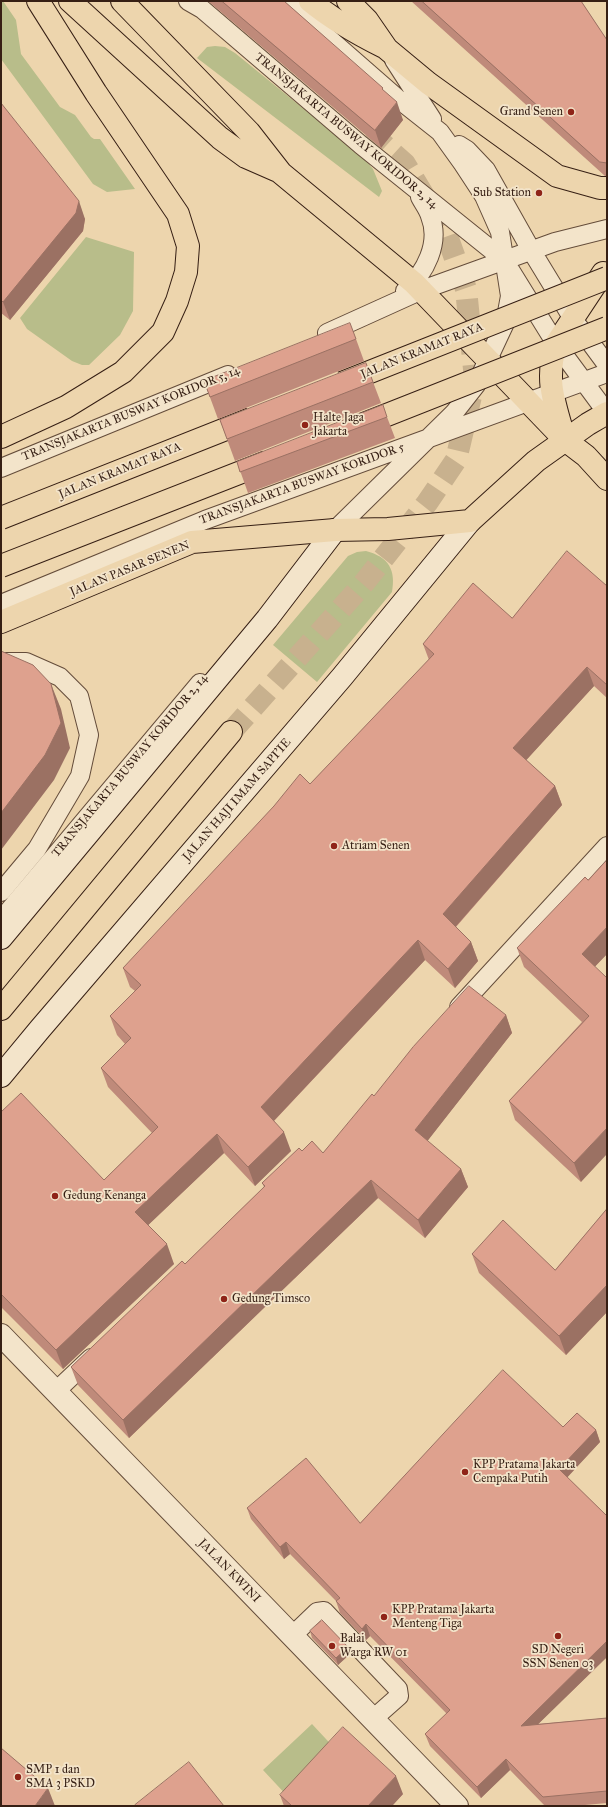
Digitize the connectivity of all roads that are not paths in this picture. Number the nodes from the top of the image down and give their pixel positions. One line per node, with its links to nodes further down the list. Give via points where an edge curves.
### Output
1 (38, 1): 34 (main road, via 96,93 178,214 188,246 186,272 163,332 123,372 66,407)
2 (70, 1): 10 (main road, via 220,138 246,157)
3 (122, 1): 10 (main road, via 249,132)
4 (188, 1): 12 (lane, TRANSJAKARTA BUSWAY KORIDOR 2, 14, via 202,9)
5 (286, 1): 9 (lane, TRANSJAKARTA BUSWAY KORIDOR 2, 14)
6 (310, 1): 8 (main road, via 355,32)
7 (348, 1): 8 (main road, via 367,20)
8 (387, 49): 9 (lane); 11 (main road, via 428,83 557,176)
9 (440, 132): 14 (lane, via 467,150 486,170); 15 (lane, TRANSJAKARTA BUSWAY KORIDOR 2, 14, via 484,196 500,232)
10 (281, 173): 18 (main road)
11 (607, 188)
12 (415, 189): 15 (lane, TRANSJAKARTA BUSWAY KORIDOR 2, 14); 18 (lane, via 431,217 434,242)
13 (607, 229): 14 (lane)
14 (531, 250): 15 (lane); 19 (lane)
15 (504, 260): 18 (lane); 22 (lane, TRANSJAKARTA BUSWAY KORIDOR 2, 14); 23 (lane, TRANSJAKARTA BUSWAY KORIDOR 2, 14, via 510,296 505,323)
16 (607, 267): 19 (main road)
17 (607, 278): 28 (main road, JALAN KRAMAT RAYA, bridge)
18 (418, 286): 21 (lane, via 353,322); 23 (main road)
19 (573, 319): 22 (main road); 24 (lane)
20 (607, 328): 33 (main road, bridge)
21 (308, 341)
22 (556, 344): 27 (lane, TRANSJAKARTA BUSWAY KORIDOR 2, 14); 29 (main road, via 550,369)
23 (488, 358): 30 (main road); 35 (lane, TRANSJAKARTA BUSWAY KORIDOR 2, 14, via 476,385 454,413)
24 (607, 365)
25 (244, 368): 38 (lane, TRANSJAKARTA BUSWAY KORIDOR 5, 14)
26 (607, 373): 27 (lane, TRANSJAKARTA BUSWAY KORIDOR 5)
27 (583, 382): 29 (lane, TRANSJAKARTA BUSWAY KORIDOR 5); 32 (lane, TRANSJAKARTA BUSWAY KORIDOR 2, 14)
28 (326, 389)
29 (552, 394): 30 (lane, TRANSJAKARTA BUSWAY KORIDOR 5); 36 (main road)
30 (528, 401): 35 (lane, TRANSJAKARTA BUSWAY KORIDOR 5); 36 (main road)
31 (267, 413): 40 (main road, JALAN KRAMAT RAYA, bridge)
32 (607, 413): 36 (main road)
33 (341, 433)
34 (1, 437)
35 (428, 438): 42 (lane, TRANSJAKARTA BUSWAY KORIDOR 2, 14); 44 (lane, TRANSJAKARTA BUSWAY KORIDOR 5, via 205,520)
36 (565, 440): 39 (main road, via 586,456); 41 (main road, JALAN HAJI IMAM SAPI'IE, via 536,461)
37 (282, 456): 43 (main road, bridge)
38 (1, 468)
39 (607, 479)
40 (1, 518)
41 (470, 521): 42 (main road, via 388,529); 54 (street, JALAN HAJI IMAM SAPI'IE, via 342,678)
42 (335, 530): 45 (main road, JALAN PASAR SENEN, via 192,542); 50 (lane, TRANSJAKARTA BUSWAY KORIDOR 2, 14, via 301,561); 51 (street, via 267,619)
43 (1, 566)
44 (1, 604)
45 (1, 622)
46 (1, 662): 49 (lane, via 26,662 60,677 79,696 89,735 80,776 37,849)
47 (231, 732): 52 (main road)
48 (607, 846): 53 (lane)
49 (1, 892)
50 (1, 920)
51 (1, 938)
52 (1, 1009)
53 (447, 1019)
54 (1, 1076)
55 (1, 1335): 57 (street, JALAN KWINI)
56 (100, 1349): 57 (lane)
57 (56, 1392): 58 (street, JALAN KWINI)
58 (292, 1636): 59 (street, JALAN KWINI); 59 (lane, via 317,1612 324,1611 398,1689 399,1696)
59 (373, 1719): 60 (street, JALAN KWINI)
60 (457, 1806)

